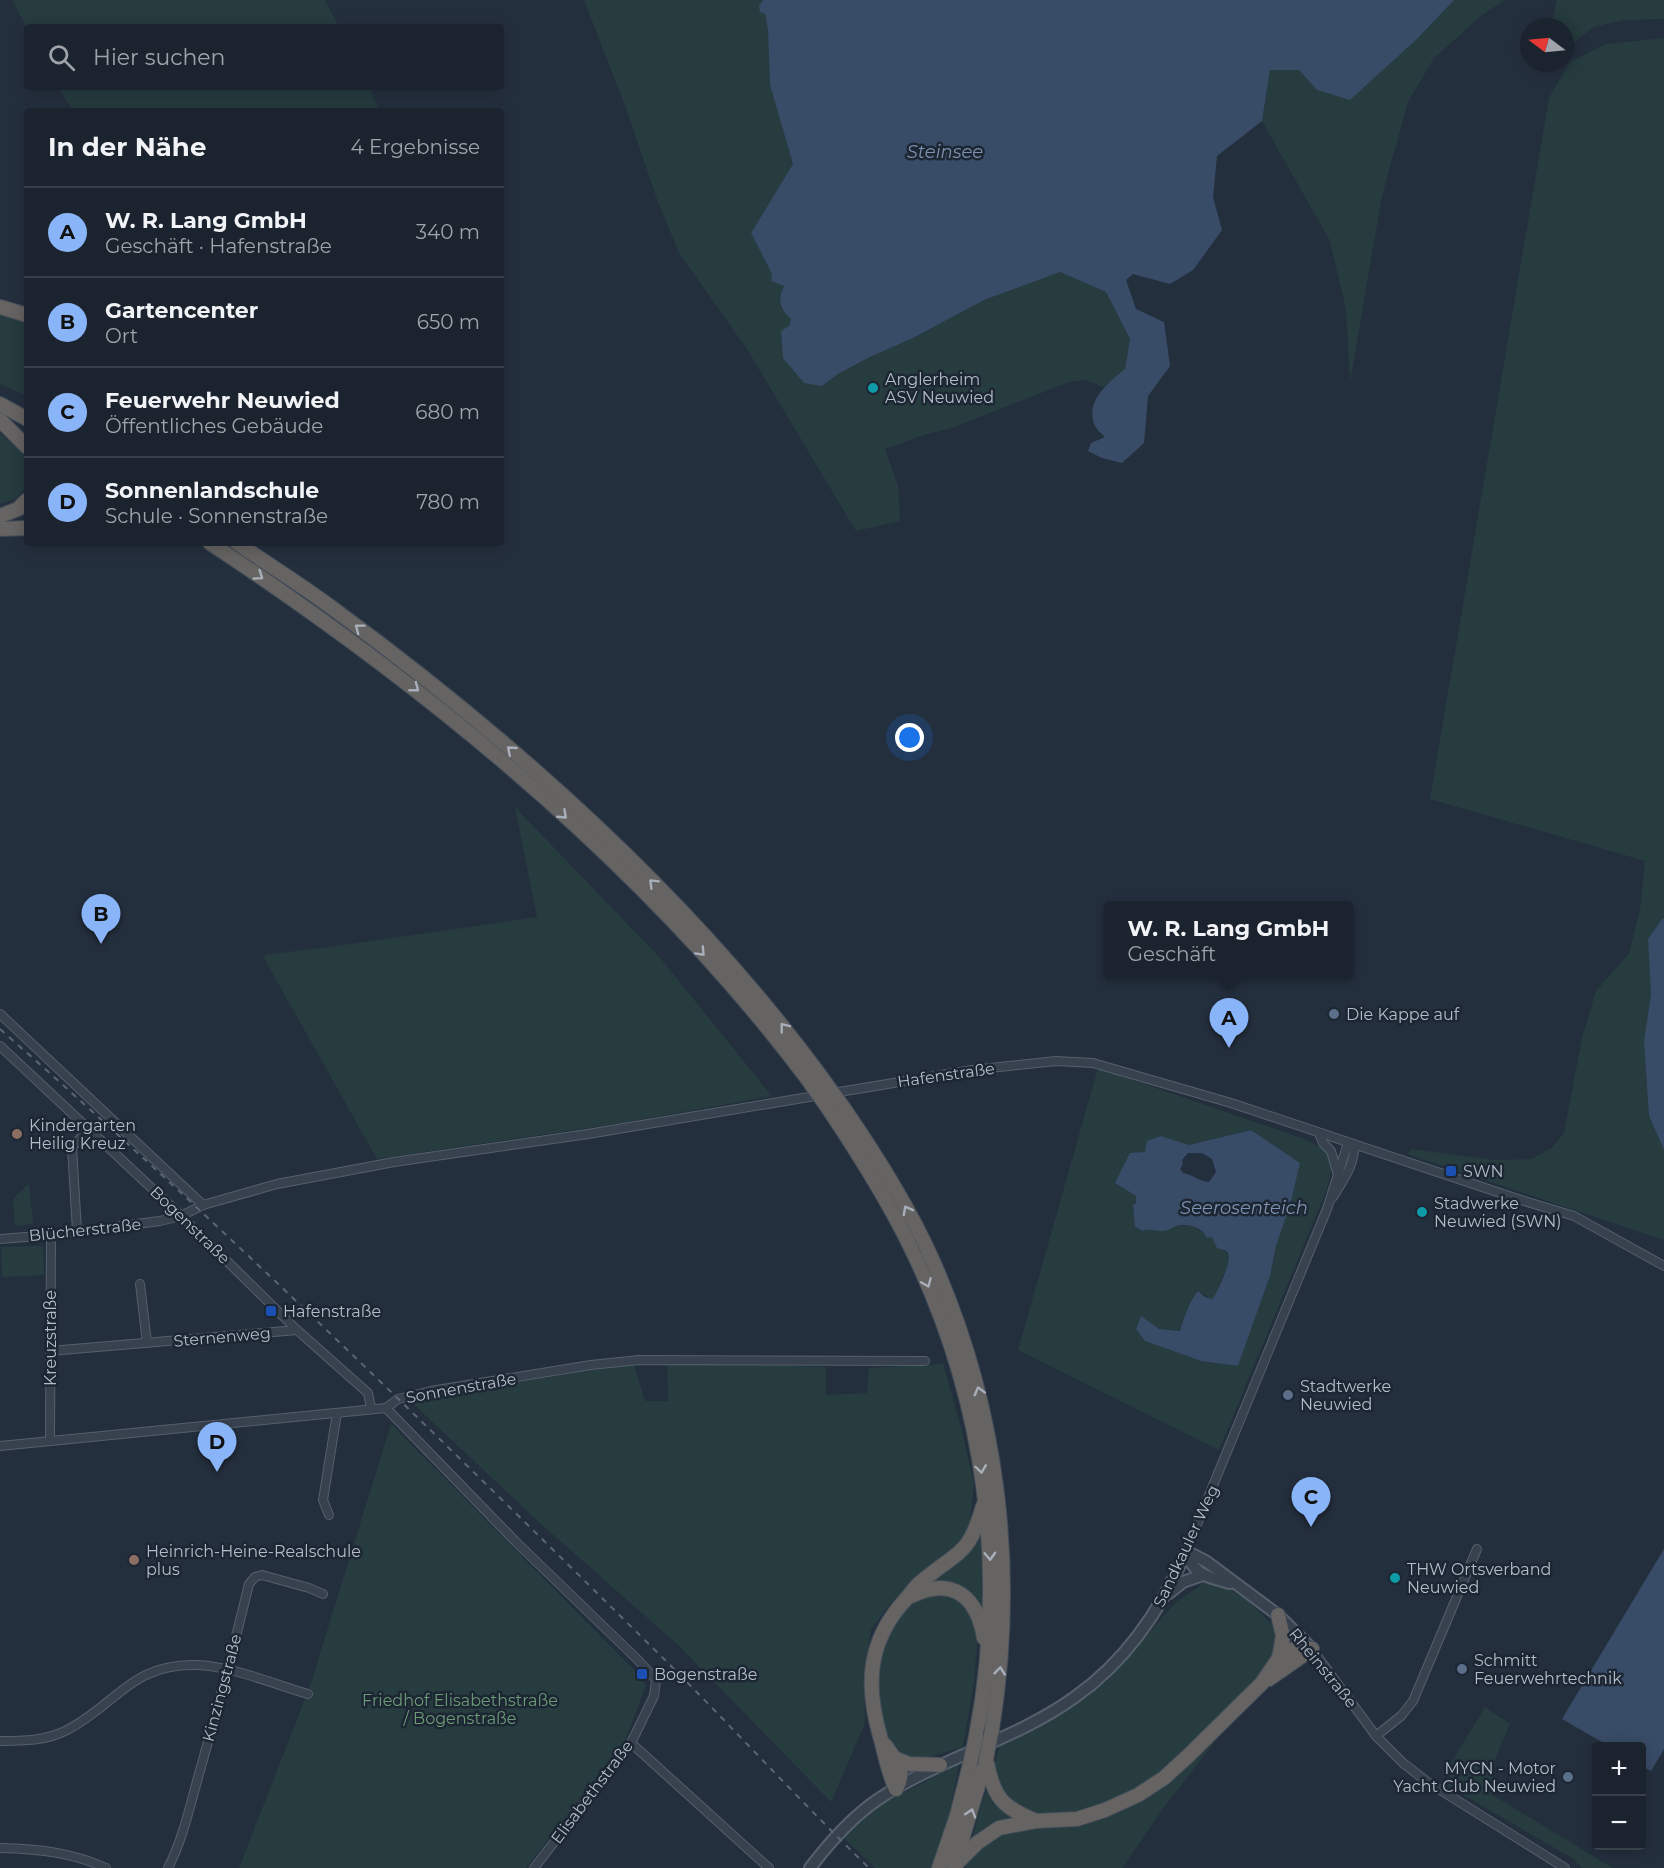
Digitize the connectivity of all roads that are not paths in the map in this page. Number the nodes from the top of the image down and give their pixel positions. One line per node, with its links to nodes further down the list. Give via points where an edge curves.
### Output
1 (0, 308): 2 (highway)
2 (24, 314)
3 (24, 411): 4 (highway)
4 (1, 412): 5 (highway); 6 (highway); 7 (highway)
5 (24, 418)
6 (24, 432)
7 (24, 443)
8 (24, 503): 9 (highway)
9 (0, 516)
10 (24, 528): 11 (highway)
11 (0, 530)
12 (214, 546): 16 (highway, one-way to 16, via 368,652 522,777 666,914)
13 (241, 546): 16 (highway, one-way to 13, via 774,1014 610,840 428,681)
14 (0, 1014): 22 (street)
15 (0, 1046): 18 (street, Bogenstraße)
16 (813, 1076): 17 (highway, bridge)
17 (837, 1109): 39 (highway, one-way to 39, via 911,1248 937,1307 965,1393); 60 (highway, one-way to 17, bridge, via 1002,1647 1004,1569 992,1448 980,1394 949,1301 924,1243 890,1179)
18 (89, 1129): 24 (street, Bogenstraße); 25 (street, via 72,1147)
19 (1319, 1133): 20 (street, Hafenstraße); 21 (street); 22 (street, Hafenstraße, via 1094,1063 1056,1061 972,1070 394,1162 277,1184)
20 (1351, 1144): 21 (street, Sandkauler Weg); 23 (street, Sandkauler Weg, via 1352,1164); 28 (street, Hafenstraße, via 1574,1216)
21 (1337, 1172): 23 (street, Sandkauler Weg)
22 (202, 1205): 24 (street, Blücherstraße)
23 (1327, 1209): 42 (street, Sandkauler Weg)
24 (181, 1216): 25 (street, Blücherstraße); 30 (street, Bogenstraße)
25 (77, 1231): 26 (street, Blücherstraße)
26 (51, 1235): 27 (street, Blücherstraße); 32 (street, Kreuzstraße)
27 (0, 1239)
28 (1664, 1266)
29 (140, 1284): 31 (street)
30 (297, 1330): 31 (street, Sternenweg); 34 (street, Bogenstraße, via 368,1393)
31 (147, 1343): 32 (street, Sternenweg)
32 (50, 1351): 37 (street, Kreuzstraße)
33 (925, 1361): 35 (street, Sonnenstraße, via 639,1360 431,1391 398,1399)
34 (371, 1408): 35 (street, Sonnenstraße); 36 (street, Sonnenstraße)
35 (386, 1408): 58 (street, Elisabethstraße, via 656,1680 654,1696)
36 (337, 1413): 37 (street, Sonnenstraße); 40 (street, via 323,1500)
37 (50, 1441): 38 (street, Sonnenstraße)
38 (0, 1446)
39 (985, 1498): 46 (highway, via 976,1529 964,1549 922,1581); 50 (highway, one-way to 50, via 991,1593)
40 (329, 1515)
41 (1477, 1549): 55 (street, via 1413,1701)
42 (1186, 1551): 43 (street, via 1190,1563); 44 (street, Rheinstraße); 47 (street, Sandkauler Weg)
43 (1203, 1575): 44 (street, Rheinstraße); 47 (street, via 1183,1582)
44 (1236, 1585): 48 (street, Rheinstraße)
45 (323, 1594): 52 (street, Kinzingstraße, via 262,1575 255,1577 249,1584)
46 (906, 1599): 50 (highway, via 932,1589 950,1589 964,1596 980,1618); 56 (highway, via 886,1625 872,1669 872,1703)
47 (1164, 1599): 61 (street, Sandkauler Weg, via 1132,1643 1076,1696 1036,1721)
48 (1278, 1615): 49 (street, Rheinstraße); 51 (highway, via 1283,1636)
49 (1311, 1649): 51 (highway, via 1295,1647); 53 (highway); 55 (street, Rheinstraße)
50 (988, 1657): 71 (highway, bridge, via 970,1764)
51 (1279, 1658): 53 (highway)
52 (228, 1670): 54 (street); 57 (street, via 195,1665 154,1672 129,1683 66,1730 36,1740); 67 (street, Kinzingstraße, via 181,1838)
53 (1262, 1683): 63 (highway, via 1174,1769 1138,1795 1091,1815)
54 (308, 1694)
55 (1376, 1736): 72 (street, Rheinstraße, via 1426,1781)
56 (880, 1738): 59 (highway); 62 (highway)
57 (0, 1741)
58 (631, 1743): 68 (street, Elisabethstraße); 69 (street)
59 (894, 1758): 61 (highway, via 909,1764); 62 (highway, via 902,1777)
60 (986, 1759): 63 (highway, via 1000,1801); 65 (highway, one-way to 60)
61 (940, 1765): 62 (street, Sandkauler Weg)
62 (896, 1789): 70 (street, Sandkauler Weg, via 860,1814)
63 (1036, 1821): 65 (highway, via 991,1832)
64 (0, 1848): 66 (street, via 61,1852)
65 (954, 1867)
66 (106, 1868)
67 (168, 1868)
68 (534, 1868)
69 (769, 1868)
70 (810, 1868)
71 (939, 1868)
72 (1565, 1868)

